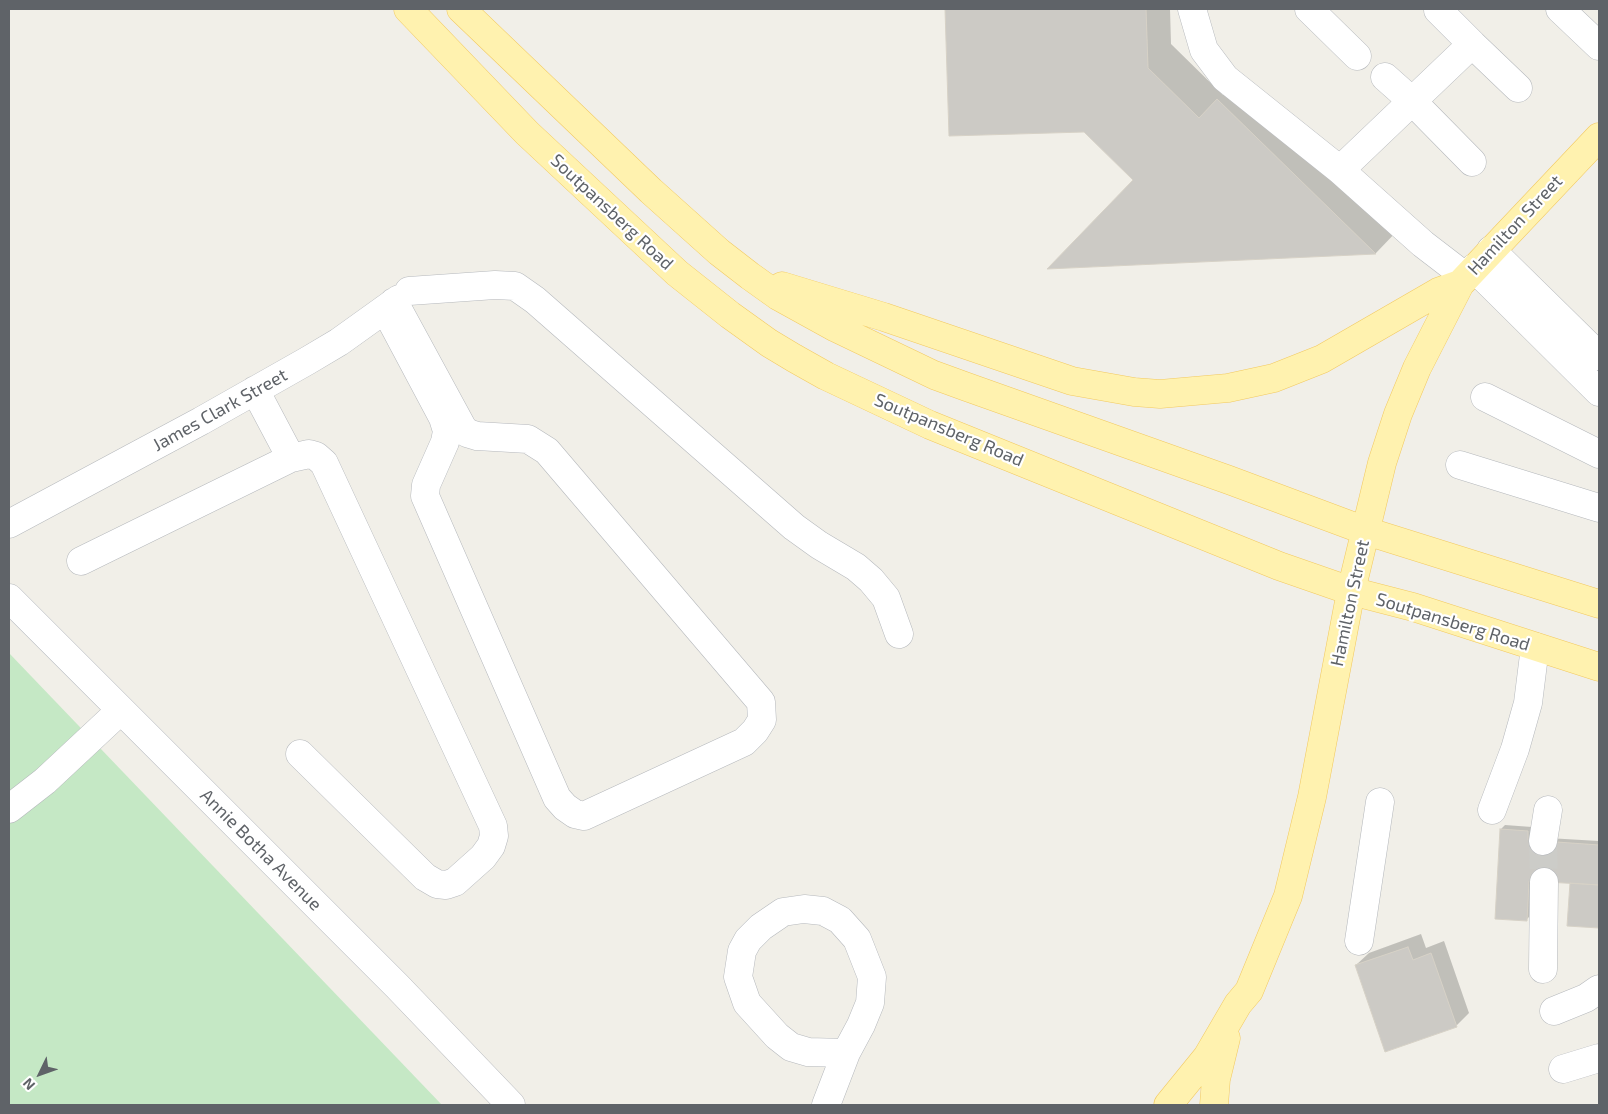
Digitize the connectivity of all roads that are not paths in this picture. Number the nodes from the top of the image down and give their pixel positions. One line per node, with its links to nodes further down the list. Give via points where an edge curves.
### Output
1 (408, 9): 30 (main road, Soutpansberg Road, via 527,133 677,273 769,343 826,376 930,425 1251,555)
2 (461, 9): 17 (main road, via 663,202)
3 (1192, 9): 15 (street, via 1204,50 1225,78)
4 (1310, 9): 9 (street)
5 (1560, 9): 8 (street)
6 (1438, 10): 7 (street)
7 (1472, 44): 11 (street); 12 (street)
8 (1599, 46)
9 (1357, 56)
10 (1385, 77): 12 (street)
11 (1518, 88)
12 (1412, 101): 14 (street); 15 (street)
13 (1599, 137): 16 (main road, Hamilton Street)
14 (1472, 162)
15 (1340, 170): 16 (street, via 1423,244)
16 (1473, 270): 17 (main road, via 1322,359 1274,378 1228,388 1160,394 1072,381 884,317); 19 (street); 21 (street); 28 (main road, Hamilton Street, via 1426,348 1406,392 1382,463)
17 (750, 276): 28 (main road, via 802,310 934,375)
18 (401, 294): 18 (street, via 467,433 528,439 547,451 761,702 762,720 744,742 584,816 575,814 557,798 425,496 426,485 447,431); 20 (street, James Clark Street, via 339,342); 33 (street, via 495,284 515,286 794,526 871,580 886,598)
19 (1599, 356)
20 (256, 390): 24 (street); 27 (street, James Clark Street)
21 (1599, 392)
22 (1485, 397): 23 (street)
23 (1599, 454)
24 (291, 458): 29 (street); 37 (street, via 309,454 324,463 493,826 491,846 455,882 437,884)
25 (1460, 465): 26 (street)
26 (1599, 508)
27 (9, 524)
28 (1366, 531): 30 (main road, Hamilton Street); 32 (main road)
29 (81, 561)
30 (1351, 591): 34 (main road, Soutpansberg Road); 47 (main road, Hamilton Street, via 1293,879 1249,992)
31 (9, 598): 36 (street, Annie Botha Avenue)
32 (1599, 604)
33 (899, 634)
34 (1534, 647): 35 (main road, Soutpansberg Road); 40 (street, via 1528,703)
35 (1599, 667)
36 (121, 710): 39 (street, via 45,781); 52 (street, Annie Botha Avenue, via 397,986)
37 (300, 754)
38 (1380, 802): 44 (street)
39 (9, 808)
40 (1492, 810)
41 (1548, 810): 42 (street)
42 (1543, 841)
43 (1544, 882): 45 (street)
44 (1359, 941)
45 (1543, 970)
46 (1599, 989): 48 (street)
47 (1238, 1004): 54 (main road, Hamilton Street, via 1206,1057); 55 (main road, via 1222,1051)
48 (1554, 1011)
49 (846, 1053): 49 (street, via 870,1003 872,977 865,956 857,939 840,920 823,911 804,908 784,912 760,927 742,951 738,977 747,1003 791,1047 808,1052); 53 (street)
50 (1599, 1058): 51 (street)
51 (1563, 1069)
52 (510, 1105)
53 (826, 1105)
54 (1168, 1105)
55 (1214, 1105)

